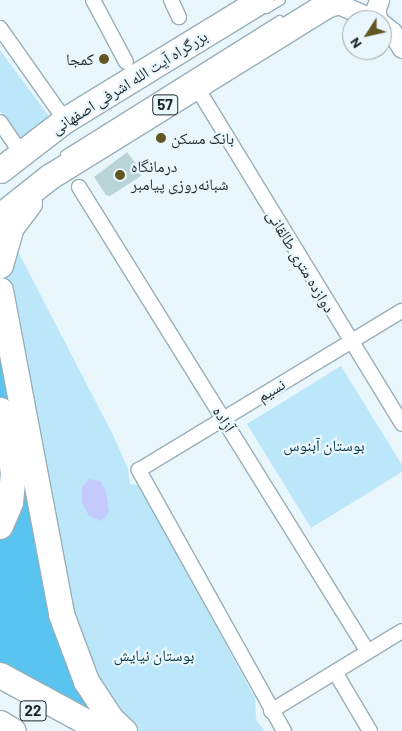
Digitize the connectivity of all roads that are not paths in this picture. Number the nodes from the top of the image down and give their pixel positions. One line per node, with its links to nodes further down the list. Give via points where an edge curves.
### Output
1 (93, 0): 12 (street)
2 (171, 0): 8 (street)
3 (281, 0): 5 (lane)
4 (325, 6): 6 (street, via 338,4); 17 (highway, 57)
5 (258, 8): 14 (highway, بزرگراه آیت الله اشرفی اصفهانی / 57)
6 (353, 10)
7 (286, 15): 17 (lane, via 90,135)
8 (179, 17)
9 (0, 28): 14 (street)
10 (392, 32): 11 (street)
11 (402, 48)
12 (126, 62)
13 (202, 96): 24 (street, دوازده متری طالقانی)
14 (65, 120): 16 (highway, بزرگراه آیت الله اشرفی اصفهانی / 57)
15 (0, 122): 16 (street)
16 (21, 152): 18 (highway, بزرگراه آیت الله اشرفی اصفهانی / 57)
17 (54, 167): 20 (highway, 57); 21 (highway, via 11,227)
18 (0, 170)
19 (79, 187): 26 (street, آزاده)
20 (0, 216)
21 (0, 265)
22 (0, 290): 39 (highway, via 61,614 86,681)
23 (402, 311): 24 (street, نسیم)
24 (350, 342): 26 (street, نسیم); 27 (street, دوازده متری طالقانی)
25 (0, 410): 28 (highway, via 10,443 13,474 10,502)
26 (224, 419): 30 (street, آزاده); 34 (street, نسیم, via 139,470)
27 (402, 424)
28 (0, 526)
29 (402, 631): 30 (street)
30 (368, 652): 31 (street)
31 (335, 672): 34 (street); 41 (street)
32 (0, 675): 38 (highway)
33 (0, 689): 37 (highway, 22)
34 (271, 711): 40 (street)
35 (0, 723): 36 (highway, 22)
36 (13, 731)
37 (66, 731)
38 (103, 731)
39 (124, 731)
40 (284, 731)
41 (370, 731)

